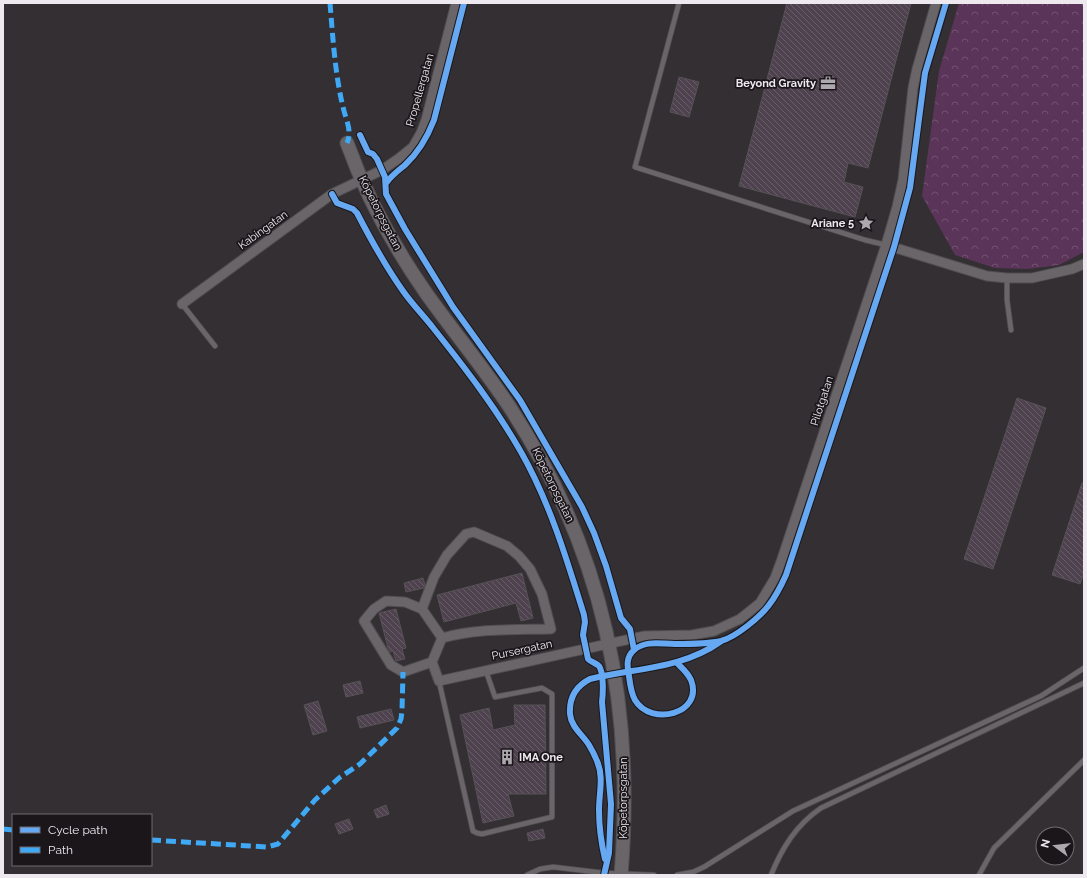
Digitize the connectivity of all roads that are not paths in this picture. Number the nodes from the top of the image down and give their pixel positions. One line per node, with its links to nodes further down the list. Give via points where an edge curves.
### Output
1 (456, 3): 5 (street, Propellergatan, via 421,133 413,147 398,159 382,170)
2 (679, 3): 6 (lane, via 635,167)
3 (936, 3): 6 (street, Pilotgatan, via 913,88 903,180)
4 (347, 143): 5 (street, Köpetorpsgatan)
5 (361, 179): 9 (street, Kabingatan, via 332,194); 14 (street, Köpetorpsgatan, via 412,272 509,406 549,473 580,541 598,596)
6 (886, 245): 8 (street, via 987,276); 14 (street, Pilotgatan, via 782,560 760,603 740,619 714,631 692,635 644,636)
7 (1084, 264): 8 (street, via 1032,278)
8 (1007, 278): 10 (lane)
9 (182, 304): 11 (lane)
10 (1010, 330)
11 (215, 346)
12 (422, 609): 13 (street); 13 (street, via 434,578 447,555 466,534 474,532 507,546 530,569 542,594 551,629 481,631); 15 (street, via 405,602 386,601 374,609 364,621 391,665 404,672)
13 (442, 638): 15 (street)
14 (609, 644): 17 (street, Pursergatan); 22 (street, Köpetorpsgatan, via 624,755 625,808)
15 (432, 662): 18 (street)
16 (1084, 668): 24 (lane, via 1041,696 793,811 704,867)
17 (486, 670): 18 (street, Pursergatan); 18 (lane, via 495,697 542,688 552,694 552,817 482,834 473,831)
18 (439, 681)
19 (1084, 683): 25 (lane, via 821,808 807,818 794,833)
20 (1084, 760): 26 (lane, via 994,848)
21 (527, 875): 22 (lane, via 553,867)
22 (621, 875): 23 (lane)
23 (654, 875)
24 (678, 875)
25 (770, 875)
26 (979, 875)

